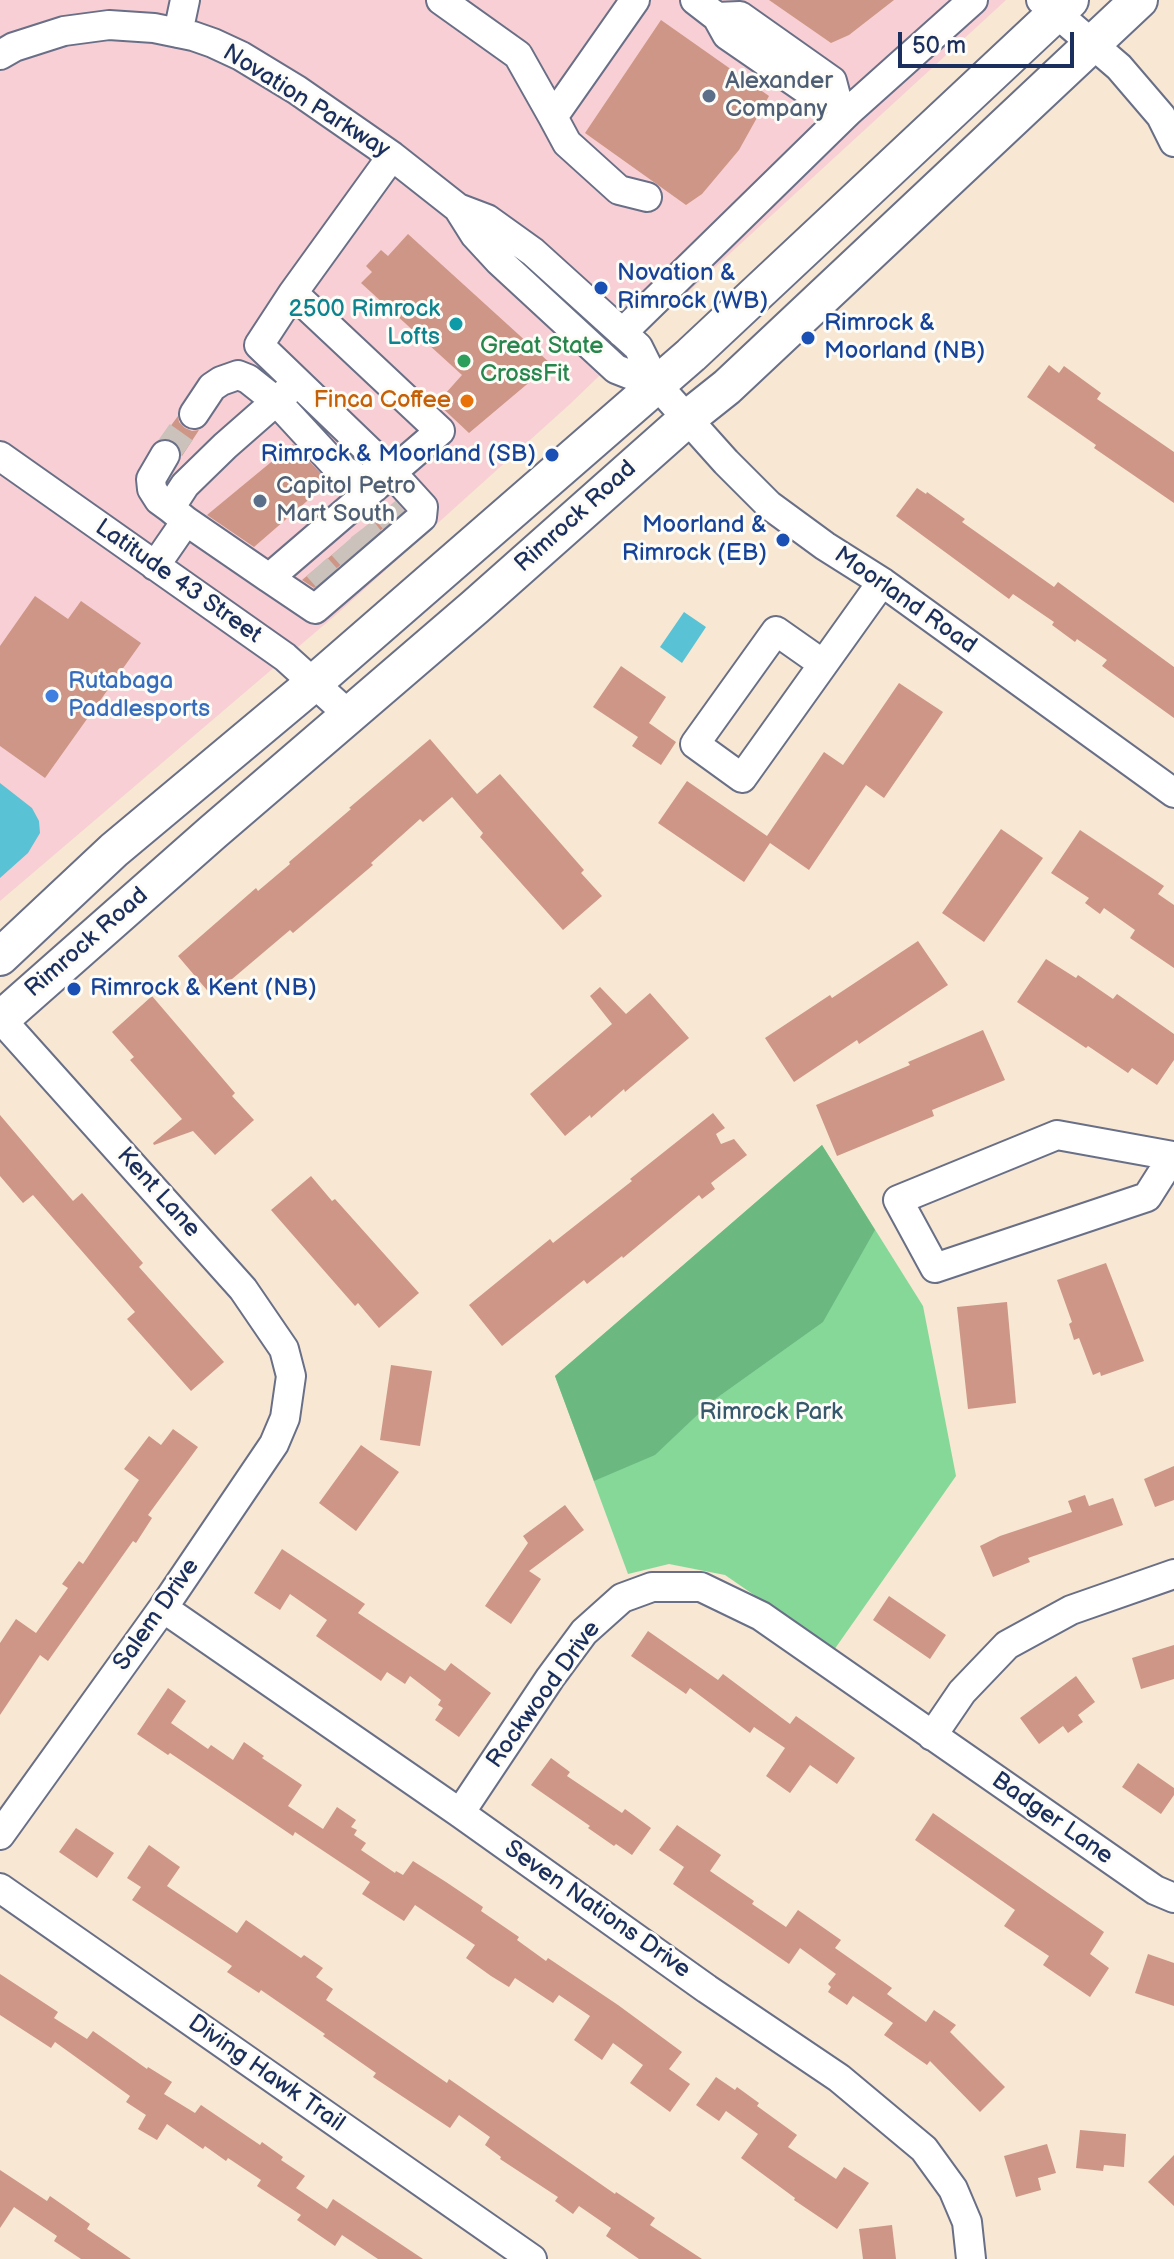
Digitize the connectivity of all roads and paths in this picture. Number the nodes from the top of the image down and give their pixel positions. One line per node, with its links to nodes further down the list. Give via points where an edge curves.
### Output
1 (185, 0): 8 (street)
2 (441, 0): 12 (street, via 518,55)
3 (635, 0): 12 (street)
4 (973, 0): 11 (street)
5 (1139, 0): 9 (main road, Rimrock Road)
6 (1056, 4): 9 (street); 20 (main road, Rimrock Road)
7 (706, 8): 11 (street, via 740,16 832,81)
8 (178, 33): 10 (street, Novation Parkway, via 130,26 80,28); 14 (street, Novation Parkway, via 241,56)
9 (1092, 44): 13 (street, via 1161,116); 23 (main road, Rimrock Road)
10 (0, 55)
11 (843, 105): 18 (street)
12 (553, 117): 15 (street, via 567,143 619,190)
13 (1174, 142)
14 (392, 156): 16 (street, Novation Parkway); 17 (street)
15 (647, 197)
16 (458, 208): 18 (street, Novation Parkway, via 487,219 533,252); 20 (street, Novation Parkway, via 499,261 616,369)
17 (293, 293): 19 (street, via 259,345); 26 (street, via 440,431)
18 (622, 333): 20 (street, Novation Parkway, via 638,347)
19 (298, 383): 21 (street); 26 (street)
20 (657, 385): 23 (street, Moorland Road); 34 (main road, Rimrock Road)
21 (277, 402): 22 (street, via 238,375 212,387); 26 (street, via 336,466); 27 (street, via 225,446)
22 (194, 414)
23 (688, 418): 32 (street, Moorland Road, via 769,505); 35 (main road, Rimrock Road)
24 (165, 455): 27 (street, via 151,479 152,489 159,500)
25 (0, 456): 29 (street, Latitude 43 Street)
26 (388, 504): 28 (street); 28 (street)
27 (180, 505): 29 (street); 31 (street)
28 (357, 544): 30 (street); 30 (street)
29 (155, 566): 34 (street, Latitude 43 Street)
30 (322, 574): 31 (street); 31 (street, via 315,609)
31 (269, 578)
32 (882, 582): 33 (street); 36 (street, Moorland Road)
33 (823, 664): 33 (street, via 742,778 695,744 776,631)
34 (315, 682): 35 (street, Latitude 43 Street); 37 (main road, Rimrock Road, via 114,850)
35 (349, 715): 38 (main road, Rimrock Road)
36 (1174, 793)
37 (0, 957)
38 (0, 1019): 40 (street, Kent Lane, via 243,1289 284,1349)
39 (1174, 1156): 39 (street, via 1147,1197 935,1268 898,1200 1057,1135)
40 (291, 1382): 42 (street, Salem Drive, via 274,1444)
41 (1174, 1574): 43 (street, via 1071,1610 1007,1645 962,1692)
42 (163, 1608): 44 (street, Seven Nations Drive); 45 (street, Salem Drive)
43 (932, 1736): 44 (street, Rockwood Drive, via 761,1616 701,1587 652,1587 622,1598 584,1632); 47 (street, Badger Lane)
44 (460, 1813): 49 (street, Seven Nations Drive, via 839,2078 924,2149 953,2189 967,2222)
45 (0, 1835)
46 (0, 1888): 48 (street, Diving Hawk Trail)
47 (1174, 1898)
48 (532, 2259)
49 (971, 2259)

